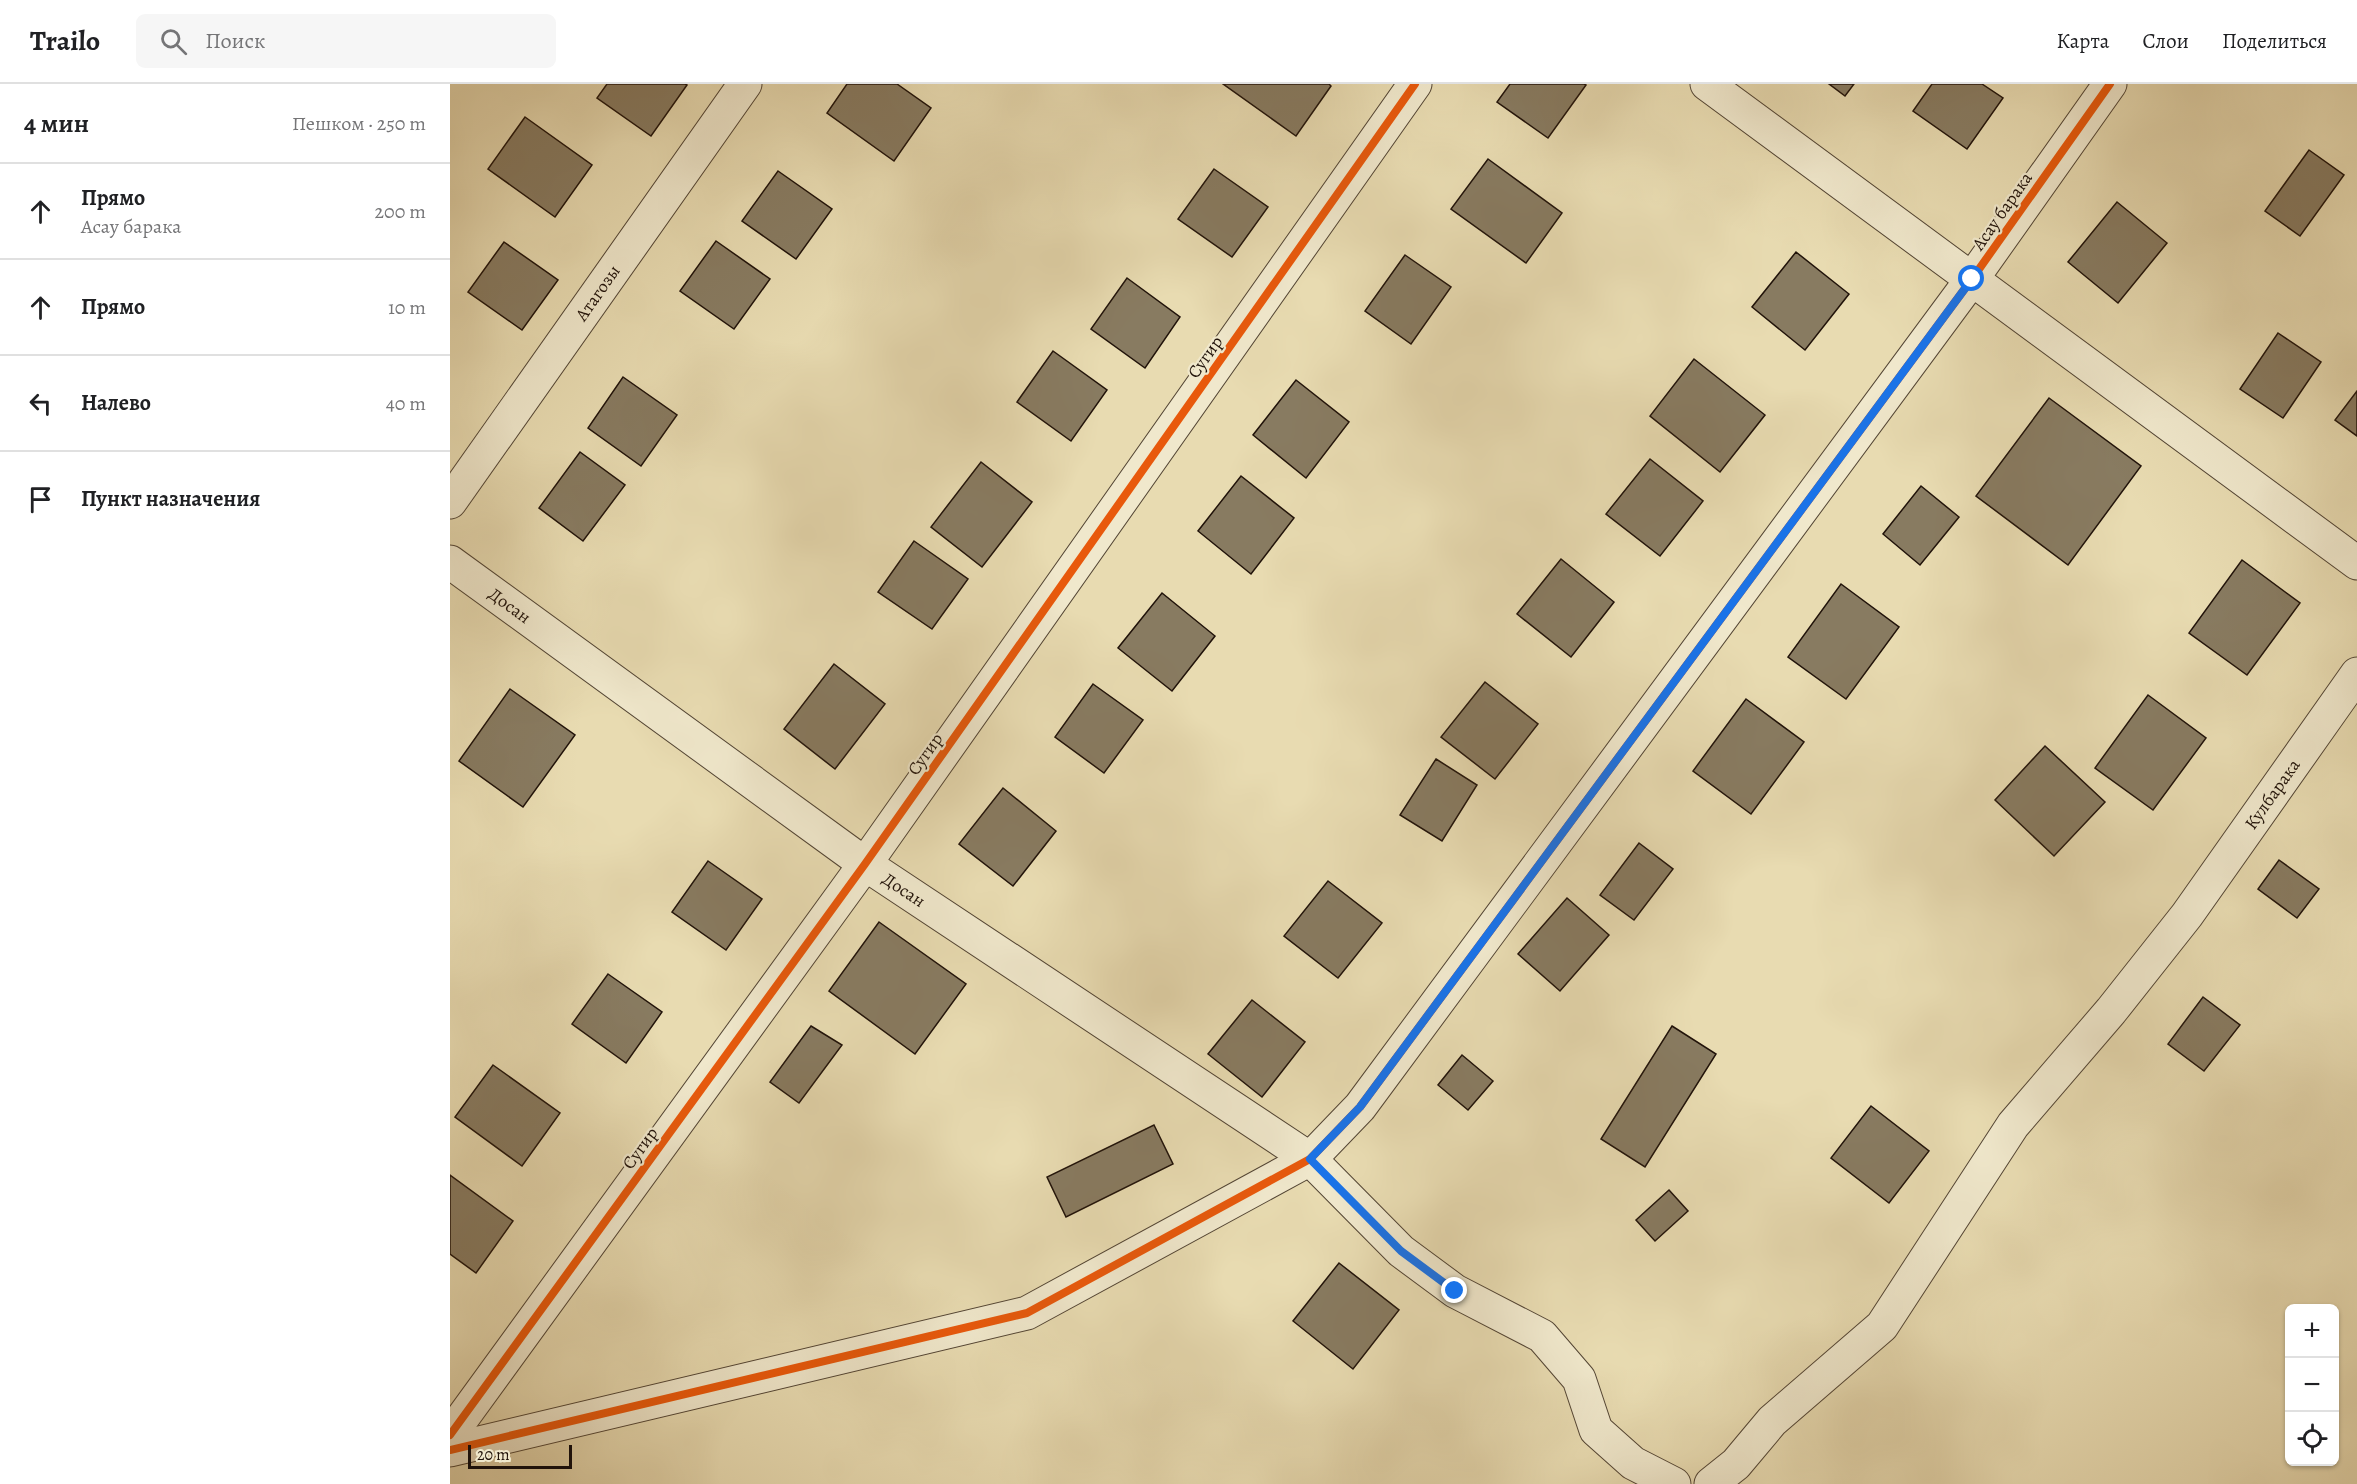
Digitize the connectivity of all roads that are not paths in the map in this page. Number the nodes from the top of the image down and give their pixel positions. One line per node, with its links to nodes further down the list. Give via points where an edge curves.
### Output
1 (745, 84): 6 (street, Атагозы)
2 (1415, 84): 10 (street, Сугир)
3 (1707, 84): 5 (street)
4 (2110, 84): 5 (street, Асау барака)
5 (1972, 279): 8 (street); 11 (street, Асау барака, via 1360,1107)
6 (450, 502)
7 (450, 562): 10 (street, Досан)
8 (2357, 563)
9 (2357, 674): 15 (street, Кулбарака, via 2187,915 2013,1125 1882,1326 1772,1421 1737,1464)
10 (865, 864): 11 (street, Досан); 12 (street, Сугир)
11 (1310, 1159): 13 (street, Асау барака, via 1027,1313); 14 (street, Досан, via 1401,1251 1455,1291 1542,1336 1579,1379 1596,1430 1633,1463)
12 (450, 1435)
13 (450, 1450)
14 (1674, 1484)
15 (1711, 1484)

